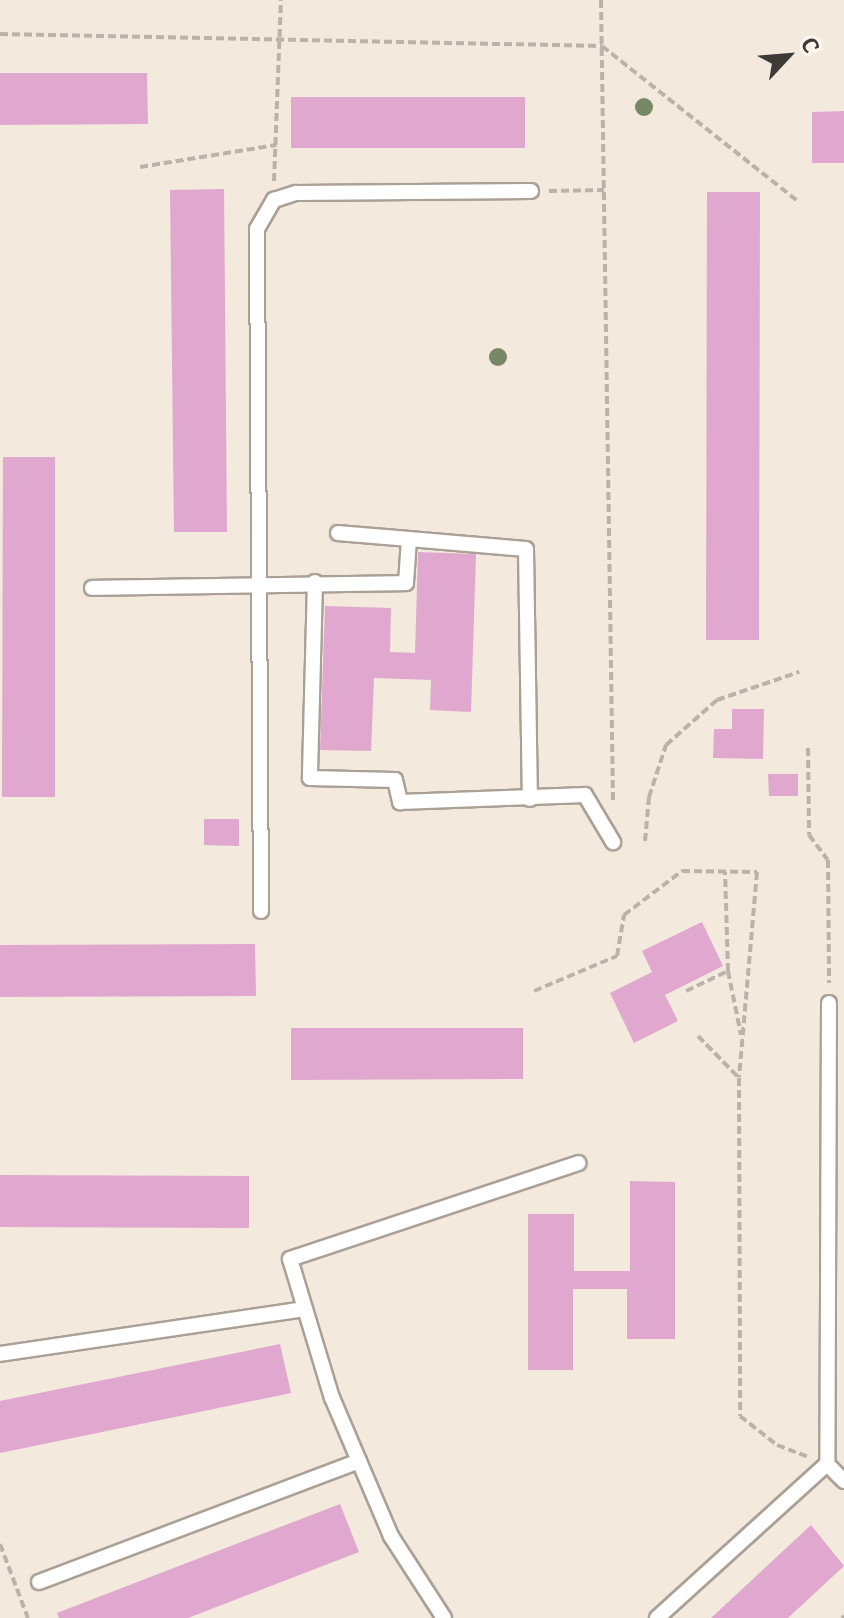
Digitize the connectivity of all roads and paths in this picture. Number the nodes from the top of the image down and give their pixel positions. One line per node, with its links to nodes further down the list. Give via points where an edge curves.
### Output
1 (281, 0): 4 (path)
2 (601, 0): 5 (path)
3 (0, 34): 4 (path)
4 (280, 37): 5 (path); 6 (path)
5 (602, 46): 8 (path); 11 (path)
6 (276, 145): 7 (path); 10 (path)
7 (140, 167)
8 (604, 190): 9 (path); 21 (path)
9 (531, 191): 10 (lane, via 324,190)
10 (274, 200): 14 (lane, via 257,229)
11 (796, 200)
12 (338, 533): 13 (lane)
13 (409, 539): 15 (lane, via 406,583); 19 (lane, via 526,549)
14 (259, 582): 15 (lane); 16 (lane); 23 (lane)
15 (315, 582): 19 (lane, via 310,778 395,780 400,802)
16 (92, 588)
17 (799, 672): 20 (path, via 717,700 666,745 649,797)
18 (808, 748): 27 (path, via 809,835 828,860)
19 (530, 799): 21 (lane, via 585,795)
20 (645, 841)
21 (613, 842)
22 (725, 872): 24 (path); 25 (path, via 682,871 624,915 617,956); 29 (path, via 757,872)
23 (261, 911)
24 (728, 971): 26 (path); 29 (path)
25 (534, 991)
26 (686, 991)
27 (829, 1003): 35 (lane)
28 (698, 1036): 30 (path)
29 (742, 1041): 30 (path)
30 (739, 1078): 35 (path, via 740,1416 777,1445)
31 (578, 1163): 32 (lane, via 290,1259)
32 (305, 1309): 33 (lane); 34 (lane, via 332,1398)
33 (0, 1354)
34 (359, 1461): 38 (lane); 39 (lane, via 391,1536)
35 (827, 1464): 36 (lane); 41 (lane)
36 (844, 1481)
37 (0, 1544): 40 (path)
38 (39, 1582)
39 (438, 1616)
40 (28, 1618)
41 (657, 1618)

